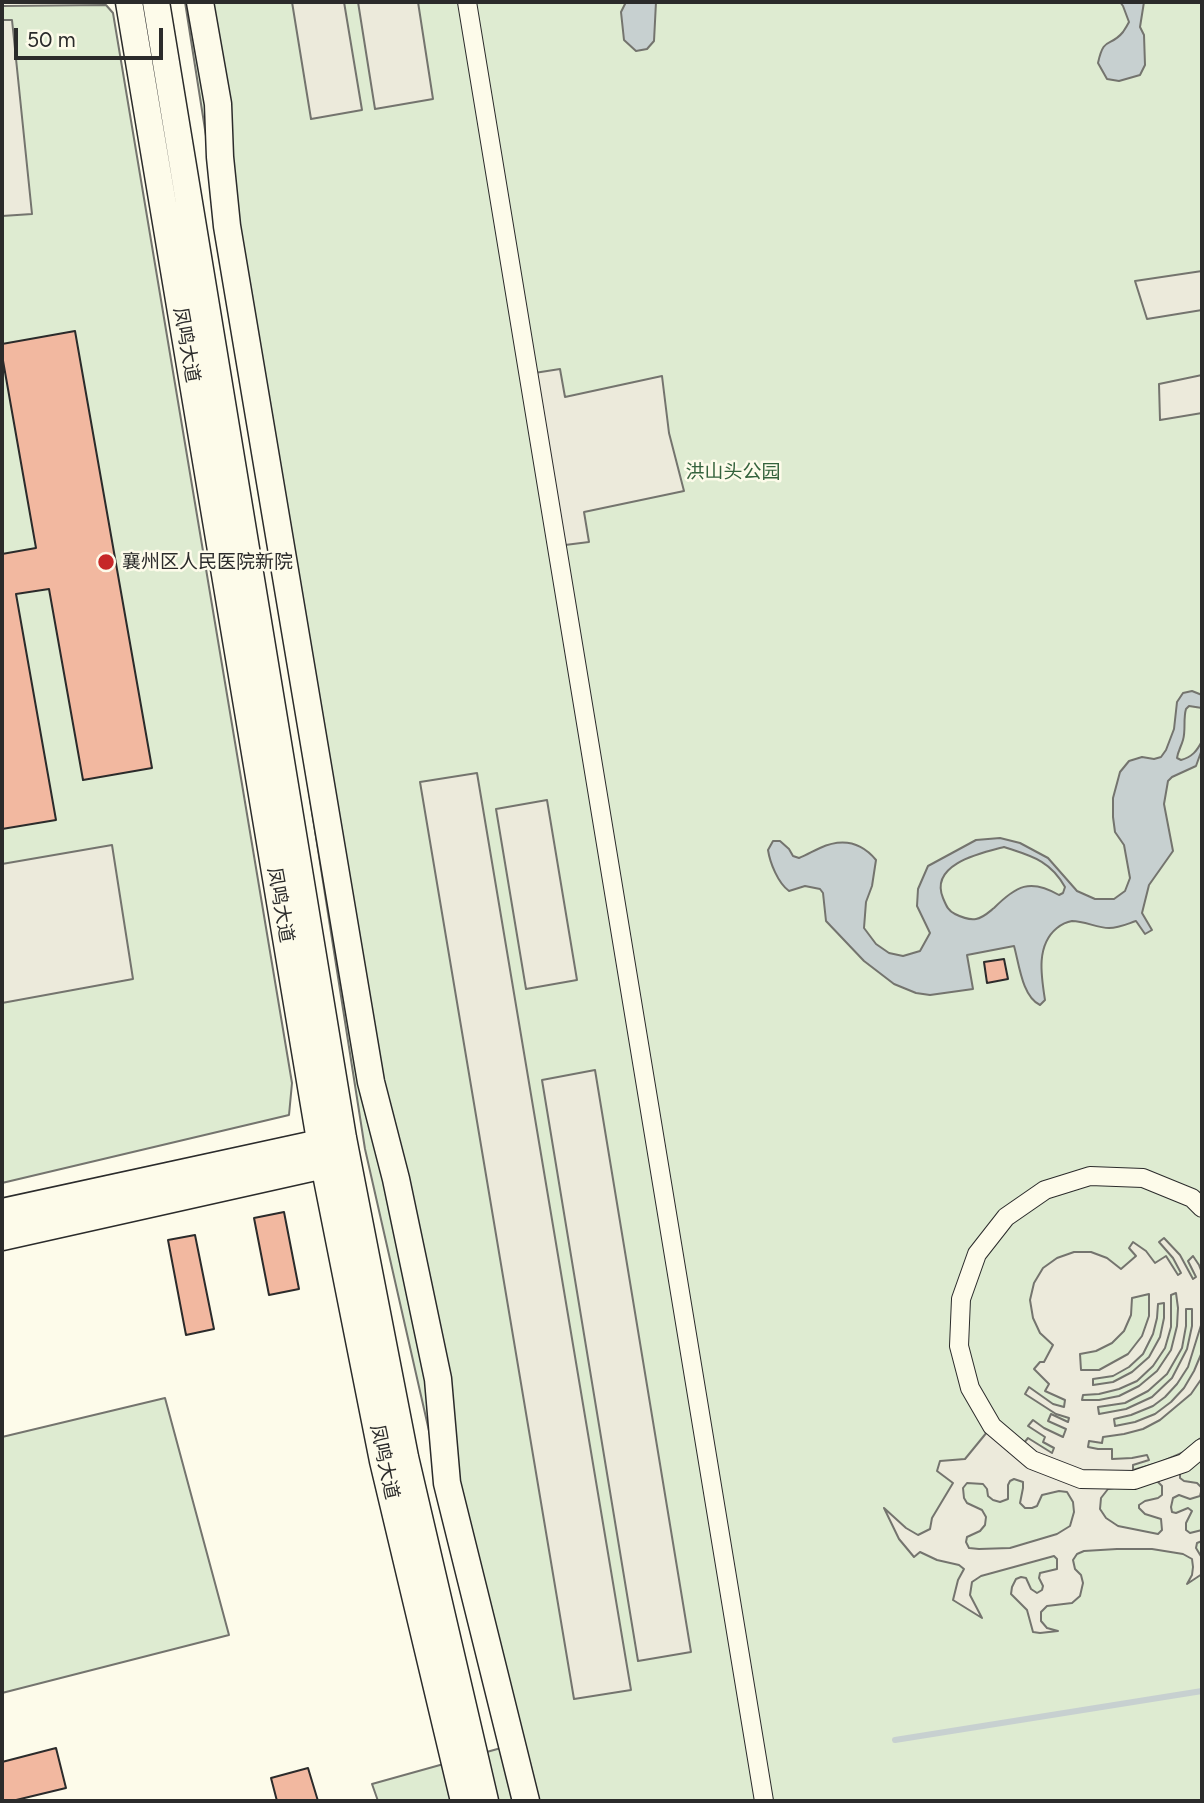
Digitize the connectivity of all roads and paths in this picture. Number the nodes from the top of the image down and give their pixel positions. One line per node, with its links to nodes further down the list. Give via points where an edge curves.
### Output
1 (128, 2): 5 (main road, 凤鸣大道)
2 (156, 2): 5 (main road, 凤鸣大道)
3 (200, 2): 13 (main road, via 218,104 228,226 371,1082 438,1379 447,1483)
4 (467, 2): 14 (street)
5 (334, 1151): 7 (main road); 8 (main road); 10 (main road, 凤鸣大道, via 383,1461)
6 (1202, 1208): 9 (street, via 1192,1198 1143,1178 1090,1176 1045,1190 1006,1217 977,1254 961,1299 959,1346 970,1388 992,1426 1032,1460 1082,1479 1134,1480 1184,1463)
7 (2, 1212)
8 (2, 1237)
9 (1202, 1448)
10 (463, 1754): 11 (main road, 凤鸣大道); 12 (main road, 凤鸣大道)
11 (464, 1801)
12 (485, 1801)
13 (526, 1801)
14 (764, 1801)

